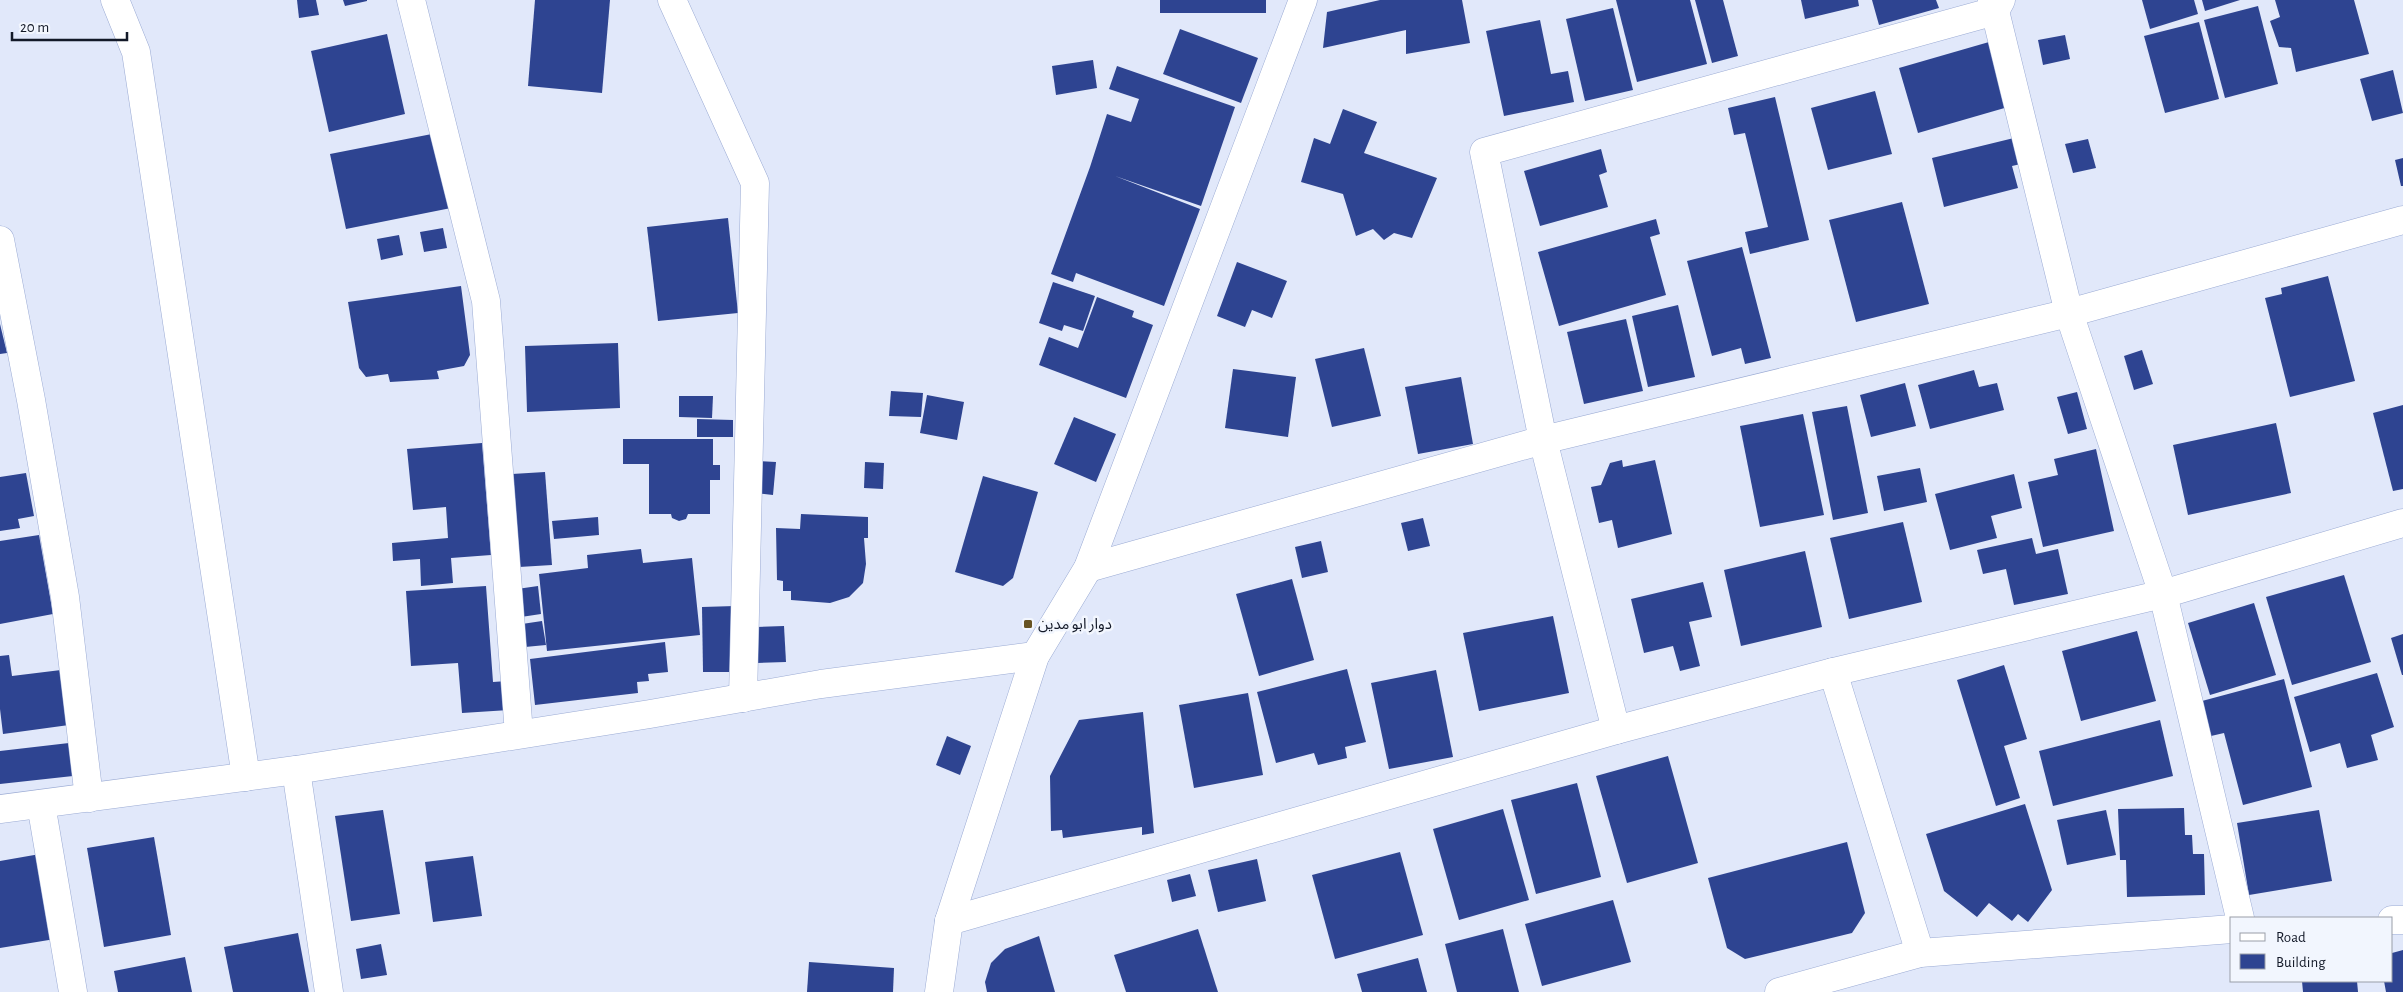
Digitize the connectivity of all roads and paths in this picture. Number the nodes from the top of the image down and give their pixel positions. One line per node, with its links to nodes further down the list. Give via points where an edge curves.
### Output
1 (115, 0): 19 (street, via 136,52)
2 (411, 0): 17 (street, via 486,301)
3 (672, 0): 15 (street, via 755,183)
4 (1303, 0): 11 (street)
5 (1996, 4): 8 (street); 9 (street, via 1484,152)
6 (2403, 220): 8 (street)
7 (0, 240): 20 (street, via 65,597)
8 (2069, 312): 9 (street); 12 (street)
9 (1543, 440): 11 (street); 16 (street)
10 (2403, 523): 12 (street)
11 (1088, 568): 13 (street)
12 (2163, 594): 14 (street); 23 (street)
13 (1035, 656): 15 (street, via 821,684); 24 (street)
14 (1833, 672): 16 (street); 26 (street)
15 (743, 698): 17 (street)
16 (1616, 730): 24 (street)
17 (518, 734): 18 (street)
18 (296, 770): 19 (street); 28 (street)
19 (246, 777): 20 (street)
20 (89, 798): 21 (street)
21 (41, 804): 22 (street); 27 (street)
22 (0, 809)
23 (2240, 917)
24 (949, 921): 29 (street)
25 (2230, 929): 26 (street)
26 (1920, 953): 30 (street)
27 (73, 992)
28 (329, 992)
29 (940, 992)
30 (1779, 992)

